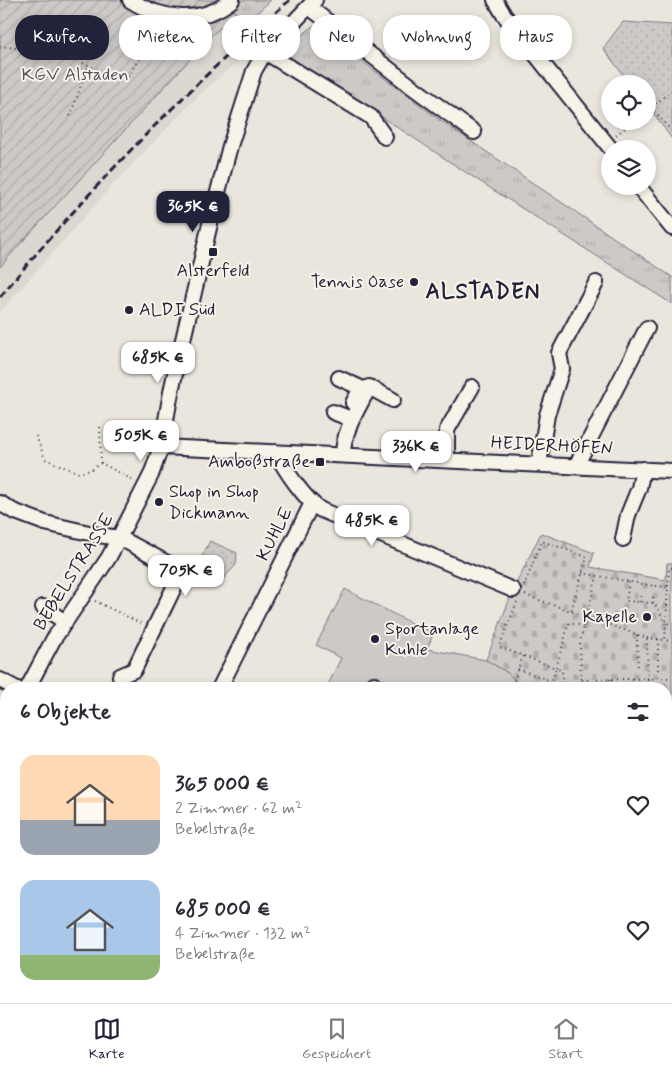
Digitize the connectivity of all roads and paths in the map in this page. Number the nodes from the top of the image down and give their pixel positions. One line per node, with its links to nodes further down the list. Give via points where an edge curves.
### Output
1 (130, 0): 3 (street, via 156,13 183,17 210,13)
2 (495, 0): 18 (street, via 504,16)
3 (231, 1)
4 (308, 7): 15 (street)
5 (0, 46): 9 (path, via 60,54)
6 (138, 60): 9 (path, via 123,80)
7 (261, 60): 29 (street, BEBELSTRASSE, via 237,124 212,215)
8 (286, 60): 17 (street, via 371,117)
9 (88, 66): 13 (path)
10 (672, 90): 11 (path)
11 (656, 104)
12 (656, 114): 16 (path)
13 (70, 116)
14 (625, 130): 19 (path)
15 (474, 132)
16 (672, 132)
17 (385, 137)
18 (604, 140)
19 (615, 140)
20 (645, 195): 21 (street)
21 (672, 228)
22 (596, 283): 34 (street, via 559,353 562,369 547,415)
23 (647, 328): 35 (street)
24 (339, 378): 31 (street, via 360,388 339,415 336,441)
25 (472, 387): 32 (street, via 447,430)
26 (393, 400): 31 (street, via 369,388)
27 (100, 427): 33 (path)
28 (36, 436): 33 (path, via 45,459 78,473)
29 (161, 447): 30 (street, HEIDERHÖFEN); 38 (street, BEBELSTRASSE)
30 (276, 452): 31 (street, HEIDERHÖFEN); 40 (street, via 282,466)
31 (339, 455): 32 (street, HEIDERHÖFEN)
32 (446, 460): 34 (street, HEIDERHÖFEN)
33 (101, 463): 38 (path)
34 (540, 464): 35 (street, HEIDERHÖFEN)
35 (576, 466): 36 (street, HEIDERHÖFEN)
36 (642, 469): 37 (street, HEIDERHÖFEN); 42 (street)
37 (672, 471)
38 (146, 487): 41 (street, BEBELSTRASSE)
39 (0, 503): 41 (street, via 45,523)
40 (312, 503): 48 (street, via 330,514 501,581); 81 (street, KUHLE)
41 (120, 538): 53 (street, BEBELSTRASSE); 63 (street, via 182,571)
42 (624, 539)
43 (672, 568): 47 (path, via 669,568)
44 (582, 573): 45 (path); 48 (path, via 587,557 542,541); 57 (path)
45 (597, 576): 46 (path); 58 (path)
46 (629, 582): 47 (path); 54 (path, via 626,601)
47 (668, 587): 49 (path)
48 (517, 592): 57 (path); 69 (path, via 499,647)
49 (667, 594): 50 (path); 60 (path)
50 (672, 594)
51 (641, 595): 54 (path)
52 (653, 595): 55 (path)
53 (83, 596): 59 (street, BEBELSTRASSE); 63 (path)
54 (640, 602): 55 (path)
55 (653, 603): 60 (path)
56 (43, 607): 59 (street)
57 (571, 611): 58 (path)
58 (586, 617): 62 (path); 64 (path)
59 (65, 622): 80 (street, BEBELSTRASSE)
60 (666, 623): 61 (path); 67 (path)
61 (672, 624)
62 (584, 626): 70 (path, via 569,623); 78 (path, via 580,642)
63 (154, 629): 74 (street, via 134,670)
64 (637, 635): 65 (path); 72 (path)
65 (647, 638): 66 (path); 77 (path)
66 (658, 639): 67 (path); 73 (path)
67 (664, 640): 68 (path)
68 (672, 641)
69 (523, 656): 70 (path); 71 (path)
70 (556, 668): 79 (path); 83 (path, via 562,671)
71 (518, 669): 79 (path); 82 (path, via 514,681)
72 (638, 670)
73 (658, 672)
74 (120, 676)
75 (672, 678): 77 (path)
76 (610, 679): 77 (path); 78 (path)
77 (647, 679): 84 (path)
78 (581, 680)
79 (552, 681)
80 (31, 682)
81 (222, 682)
82 (517, 682)
83 (563, 682)
84 (647, 682)

